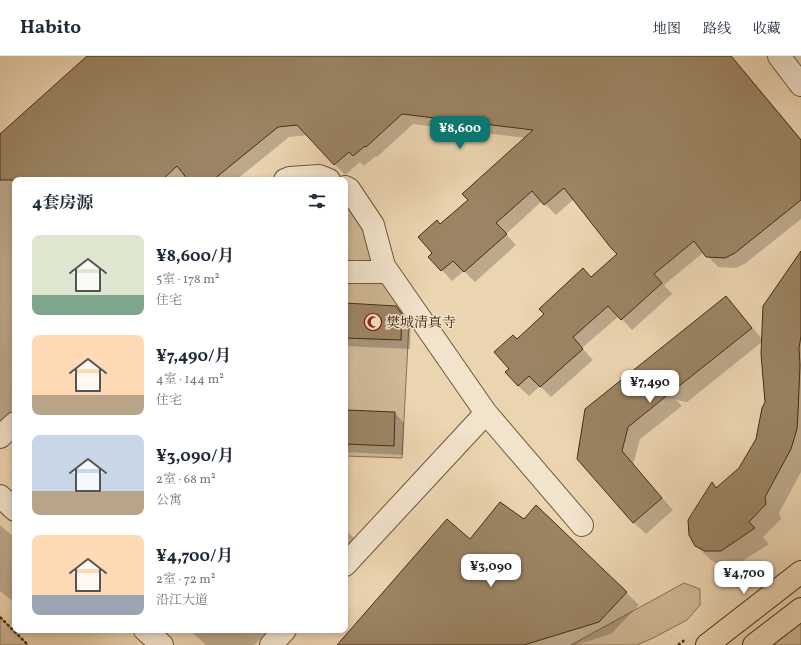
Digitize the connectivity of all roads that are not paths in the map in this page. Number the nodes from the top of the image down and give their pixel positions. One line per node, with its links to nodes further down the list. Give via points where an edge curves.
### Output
1 (779, 56): 2 (street)
2 (801, 85)
3 (304, 177): 4 (street)
4 (321, 177)
5 (348, 188): 7 (street, via 373,225)
6 (348, 272): 7 (street)
7 (388, 272): 8 (street)
8 (486, 413): 13 (street); 14 (street)
9 (12, 426): 10 (street)
10 (0, 437)
11 (0, 496): 12 (street)
12 (12, 507)
13 (582, 525)
14 (348, 562)
15 (801, 572): 21 (main road)
16 (801, 609): 22 (main road)
17 (148, 633): 19 (street)
18 (282, 633): 20 (street)
19 (162, 645)
20 (271, 645)
21 (707, 645)
22 (754, 645)

